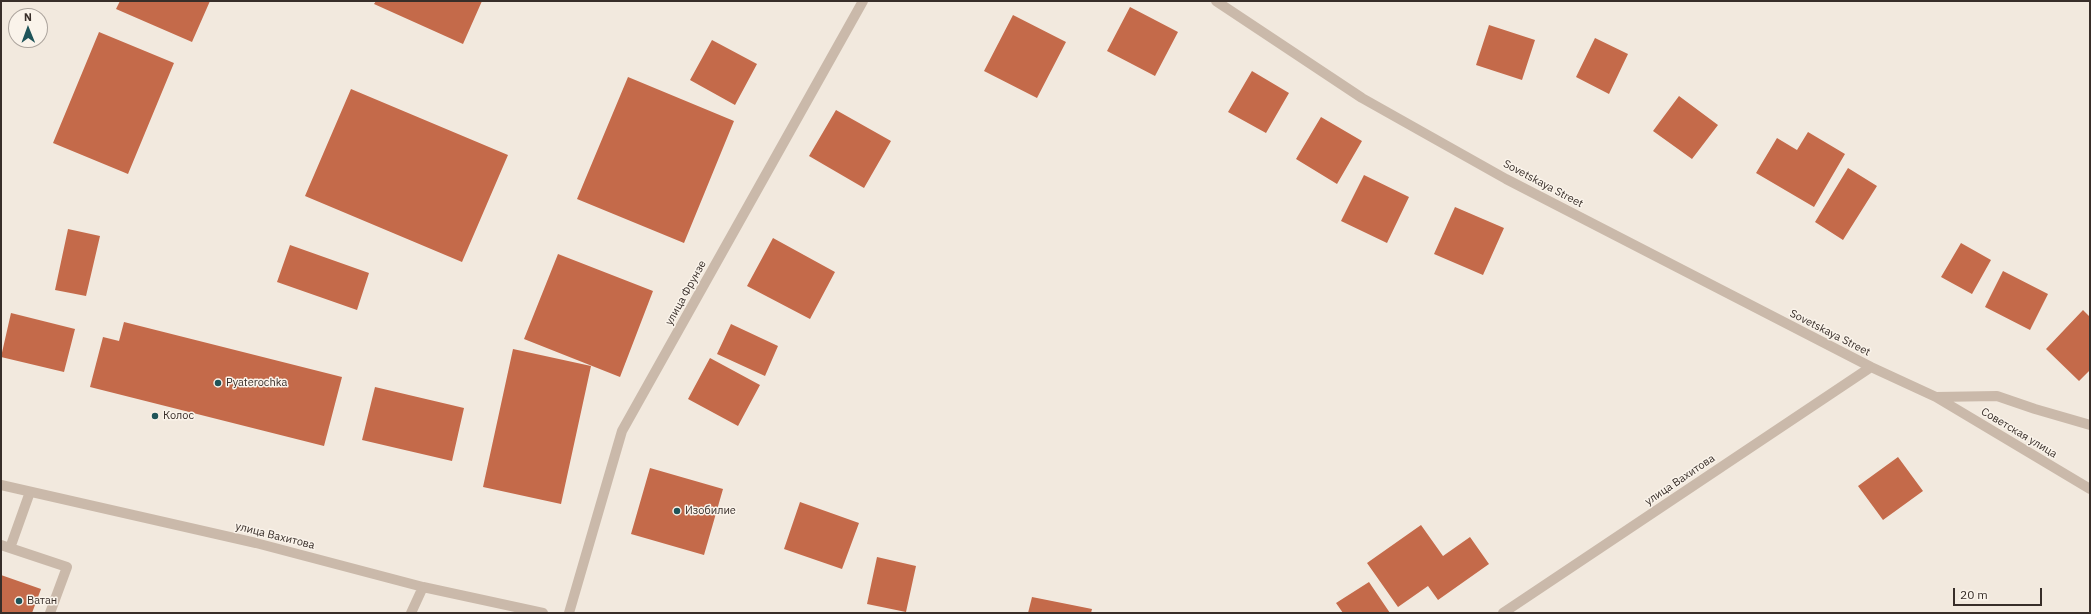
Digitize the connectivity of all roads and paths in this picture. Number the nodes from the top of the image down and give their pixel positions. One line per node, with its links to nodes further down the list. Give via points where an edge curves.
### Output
1 (864, 1): 15 (street, улица Фрунзе, via 622,431)
2 (1216, 1): 3 (street, Sovetskaya Street, via 1362,98 1506,179)
3 (1870, 367): 4 (street, Sovetskaya Street); 11 (street, улица Вахитова)
4 (1936, 397): 5 (street, via 1997,396 2035,410); 7 (street, Советская улица)
5 (2090, 425)
6 (1, 484): 8 (street, улица Вахитова)
7 (2090, 489)
8 (30, 492): 9 (street); 10 (street, улица Вахитова, via 256,542)
9 (5, 546): 12 (street, via 67,567)
10 (423, 587): 13 (street); 14 (street, улица Вахитова)
11 (1508, 612)
12 (50, 613)
13 (411, 613)
14 (543, 613)
15 (569, 613)

